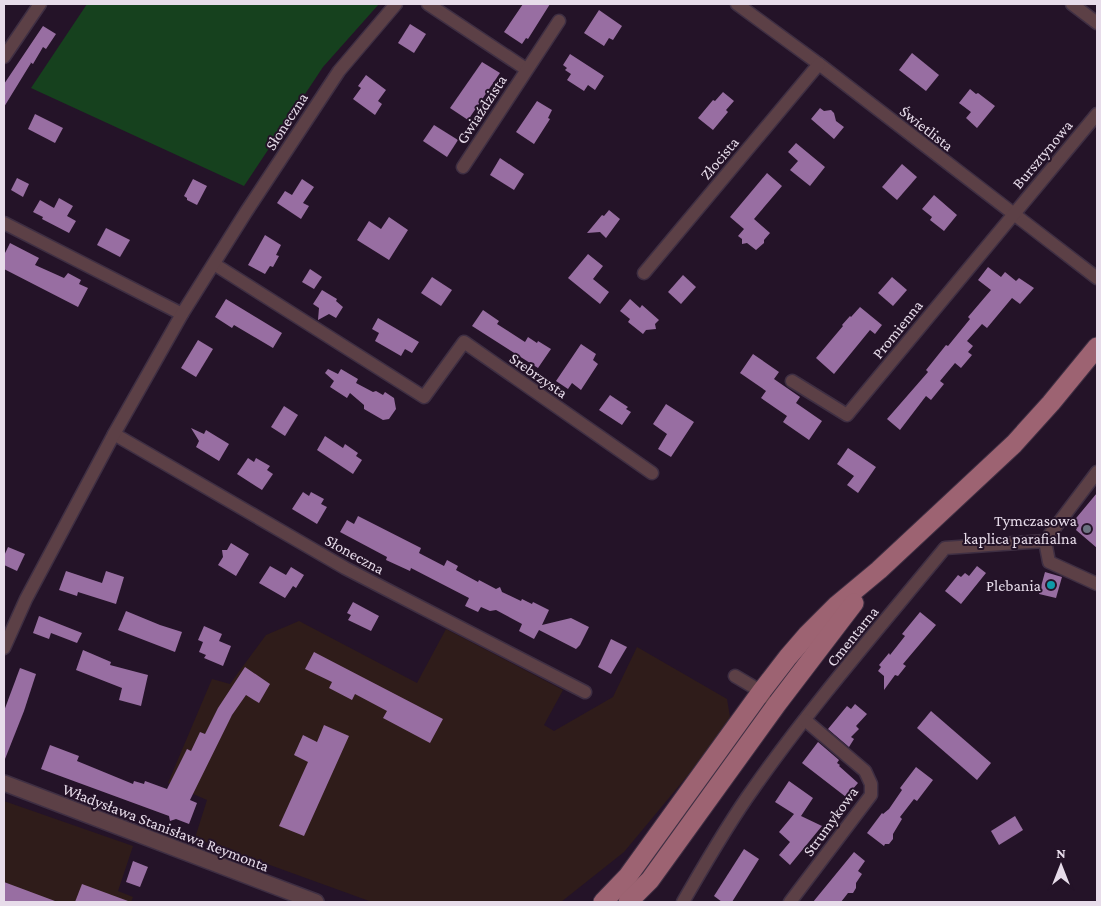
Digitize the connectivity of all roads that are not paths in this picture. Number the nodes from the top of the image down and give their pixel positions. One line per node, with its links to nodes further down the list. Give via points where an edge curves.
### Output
1 (40, 4): 8 (street)
2 (396, 4): 15 (street, Słoneczna, via 338,72)
3 (428, 4): 10 (street, Gwiaździsta)
4 (737, 4): 9 (street, Świetlista)
5 (1072, 4): 7 (street)
6 (559, 21): 10 (street, Gwiaździsta)
7 (1097, 23)
8 (4, 57)
9 (819, 64): 13 (street, Świetlista); 16 (street, Złocista)
10 (526, 69): 12 (street, Gwiaździsta)
11 (1097, 114): 13 (street, Bursztynowa)
12 (463, 167)
13 (1012, 214): 17 (street, Świetlista); 20 (street, Promienna, via 847,415)
14 (4, 223): 18 (street)
15 (214, 264): 18 (street, Słoneczna); 23 (street, Srebrzysta, via 424,397 464,342)
16 (644, 273)
17 (1097, 278)
18 (182, 314): 21 (street, Słoneczna)
19 (1097, 347): 25 (main road, via 1014,444)
20 (792, 381)
21 (114, 434): 27 (street, Słoneczna, via 26,599); 30 (street, Słoneczna, via 345,568)
22 (1097, 472): 24 (street)
23 (652, 473)
24 (1045, 541): 26 (street, via 1049,562); 32 (street, Cmentarna, via 945,548)
25 (879, 570): 29 (main road); 31 (main road, via 837,605 807,636)
26 (1097, 584)
27 (4, 648)
28 (735, 676): 31 (street)
29 (787, 691): 31 (street, via 775,695); 33 (main road)
30 (585, 692)
31 (761, 692): 33 (street, via 766,698); 36 (main road, via 628,876)
32 (805, 720): 38 (street, Cmentarna, via 738,812); 39 (street, Strumykowa, via 865,771 871,784 871,795)
33 (765, 721): 37 (main road, via 650,880)
34 (4, 783): 35 (street, Władysława Stanisława Reymonta)
35 (316, 902)
36 (603, 902)
37 (628, 902)
38 (683, 902)
39 (790, 902)

